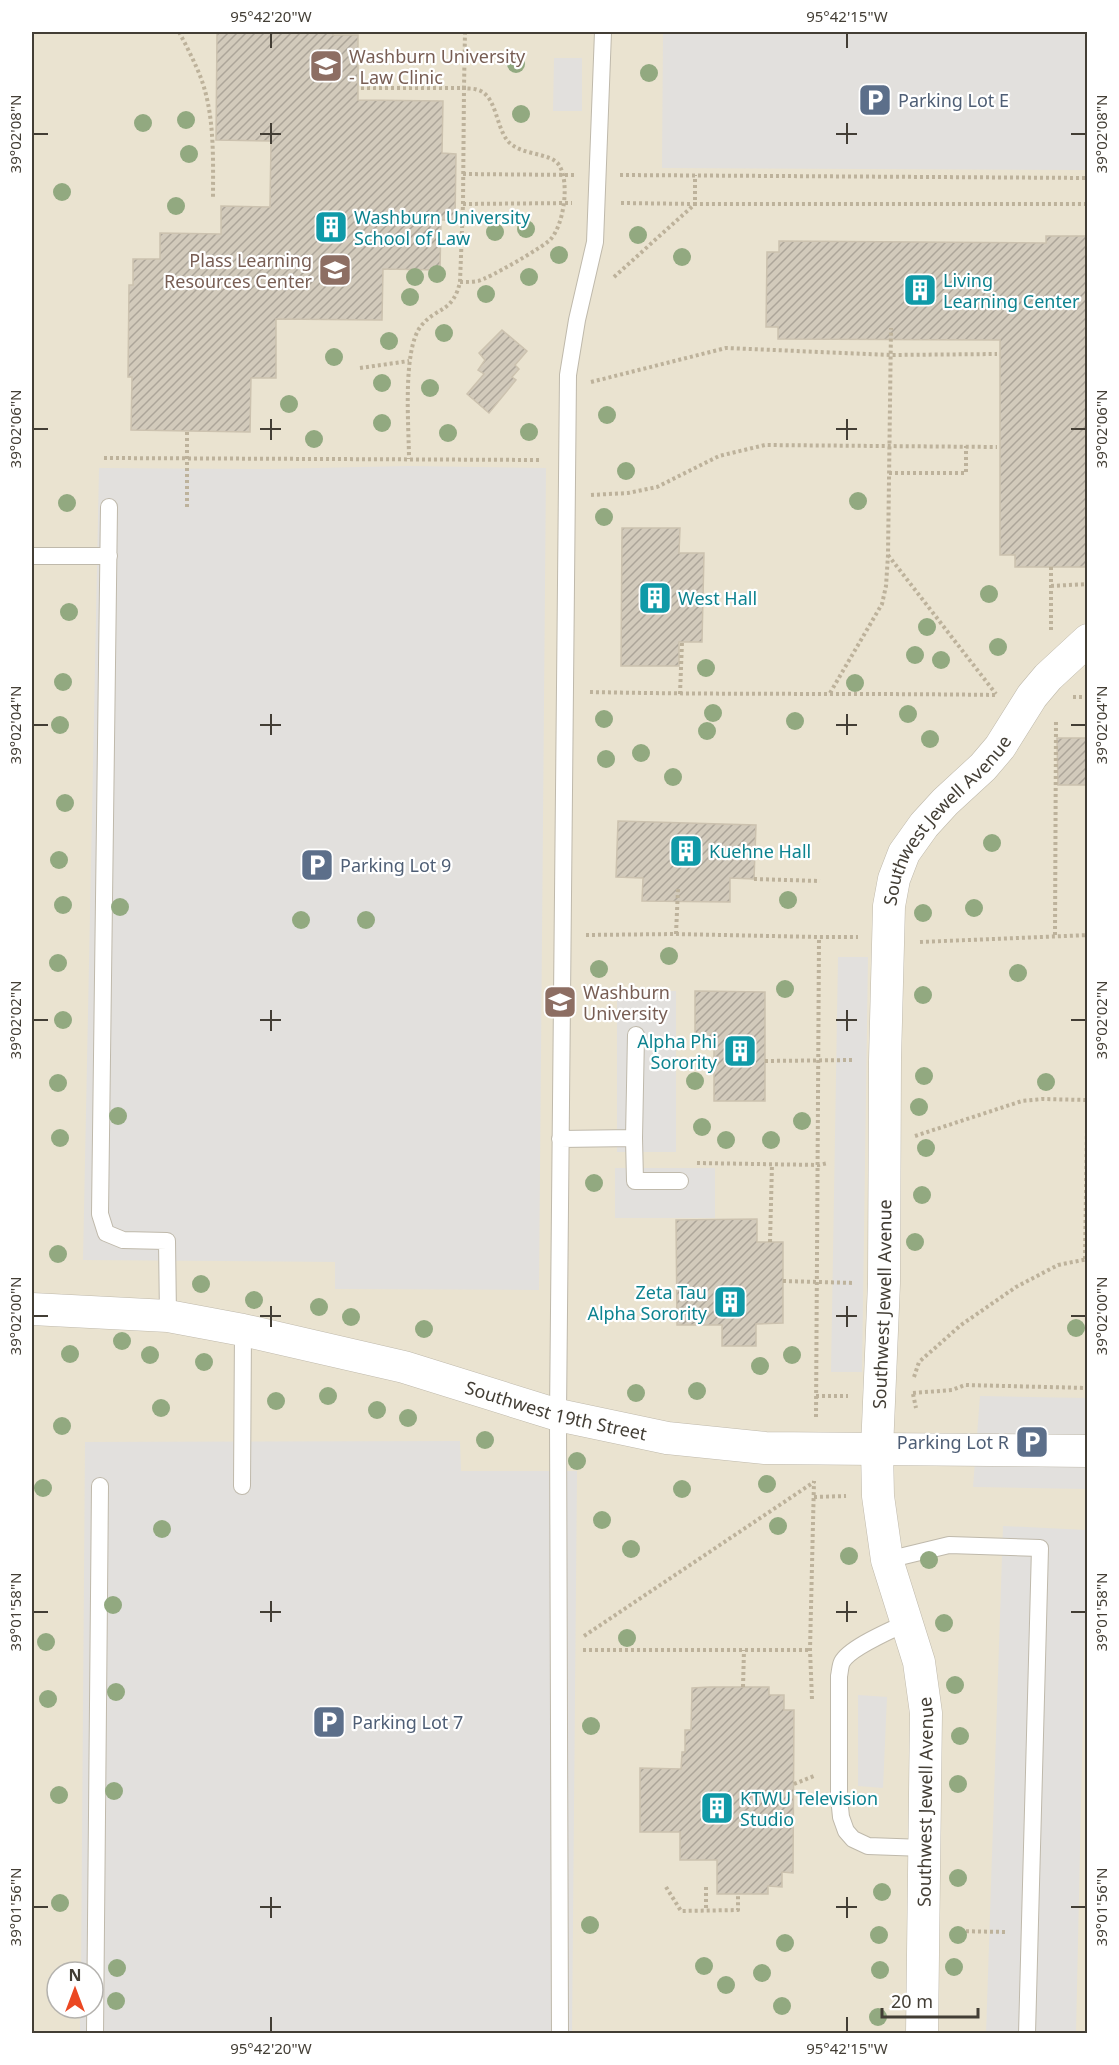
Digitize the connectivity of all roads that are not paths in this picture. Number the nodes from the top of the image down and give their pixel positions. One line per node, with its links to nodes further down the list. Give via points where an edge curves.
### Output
1 (603, 32): 7 (lane, via 594,242 568,375)
2 (109, 507): 4 (lane)
3 (32, 556): 4 (lane)
4 (108, 556): 11 (lane, via 100,1214 106,1233 123,1240 167,1241)
5 (1088, 640): 14 (street, Southwest Jewell Avenue, via 1032,696 983,767 924,825 904,853 894,879 889,906 884,1283)
6 (636, 1035): 8 (lane)
7 (560, 1138): 8 (lane); 13 (lane)
8 (634, 1138): 9 (lane, via 635,1181)
9 (680, 1181)
10 (32, 1309): 11 (street, Southwest 19th Street)
11 (168, 1316): 12 (street, Southwest 19th Street)
12 (243, 1330): 13 (street, Southwest 19th Street, via 404,1367); 17 (lane)
13 (558, 1415): 14 (street, Southwest 19th Street, via 667,1438 722,1444); 22 (lane)
14 (877, 1449): 15 (street, Southwest 19th Street); 18 (street, Southwest Jewell Avenue, via 878,1496)
15 (1088, 1451)
16 (100, 1485): 21 (lane)
17 (242, 1485)
18 (887, 1560): 19 (street, Southwest Jewell Avenue); 24 (lane, via 949,1545 1040,1548)
19 (908, 1622): 20 (street, Southwest Jewell Avenue, via 919,1662 926,1713); 20 (lane, via 856,1647 842,1663 838,1797 841,1817 853,1839 868,1846)
20 (924, 1848): 23 (street, Southwest Jewell Avenue)
21 (95, 2034)
22 (560, 2034)
23 (922, 2034)
24 (1027, 2034)

